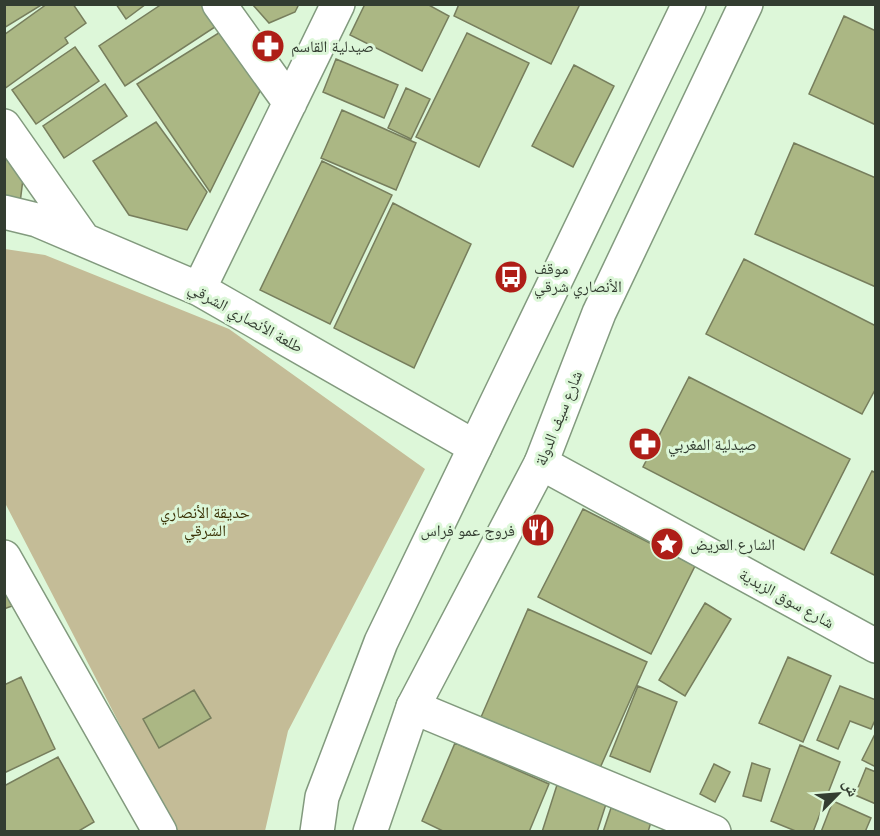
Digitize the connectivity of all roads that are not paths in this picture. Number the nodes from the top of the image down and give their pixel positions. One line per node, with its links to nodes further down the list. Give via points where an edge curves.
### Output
1 (219, 4): 5 (street)
2 (338, 4): 5 (street)
3 (689, 4): 10 (street)
4 (746, 4): 11 (street, شارع سيف الدولة, via 599,313)
5 (290, 103): 9 (street)
6 (4, 126): 8 (street)
7 (4, 212): 8 (street, طلعة الأنصاري الشرقي, via 37,220)
8 (84, 240): 9 (street, طلعة الأنصاري الشرقي)
9 (199, 289): 10 (street, طلعة الأنصاري الشرقي)
10 (475, 447): 16 (street, via 381,642 321,797)
11 (541, 463): 13 (street, شارع سوق الزبدية); 14 (street, شارع سيف الدولة)
12 (4, 556): 15 (street)
13 (876, 646)
14 (413, 707): 17 (street, شارع سيف الدولة); 18 (street)
15 (160, 831)
16 (317, 831)
17 (370, 831)
18 (714, 831)

